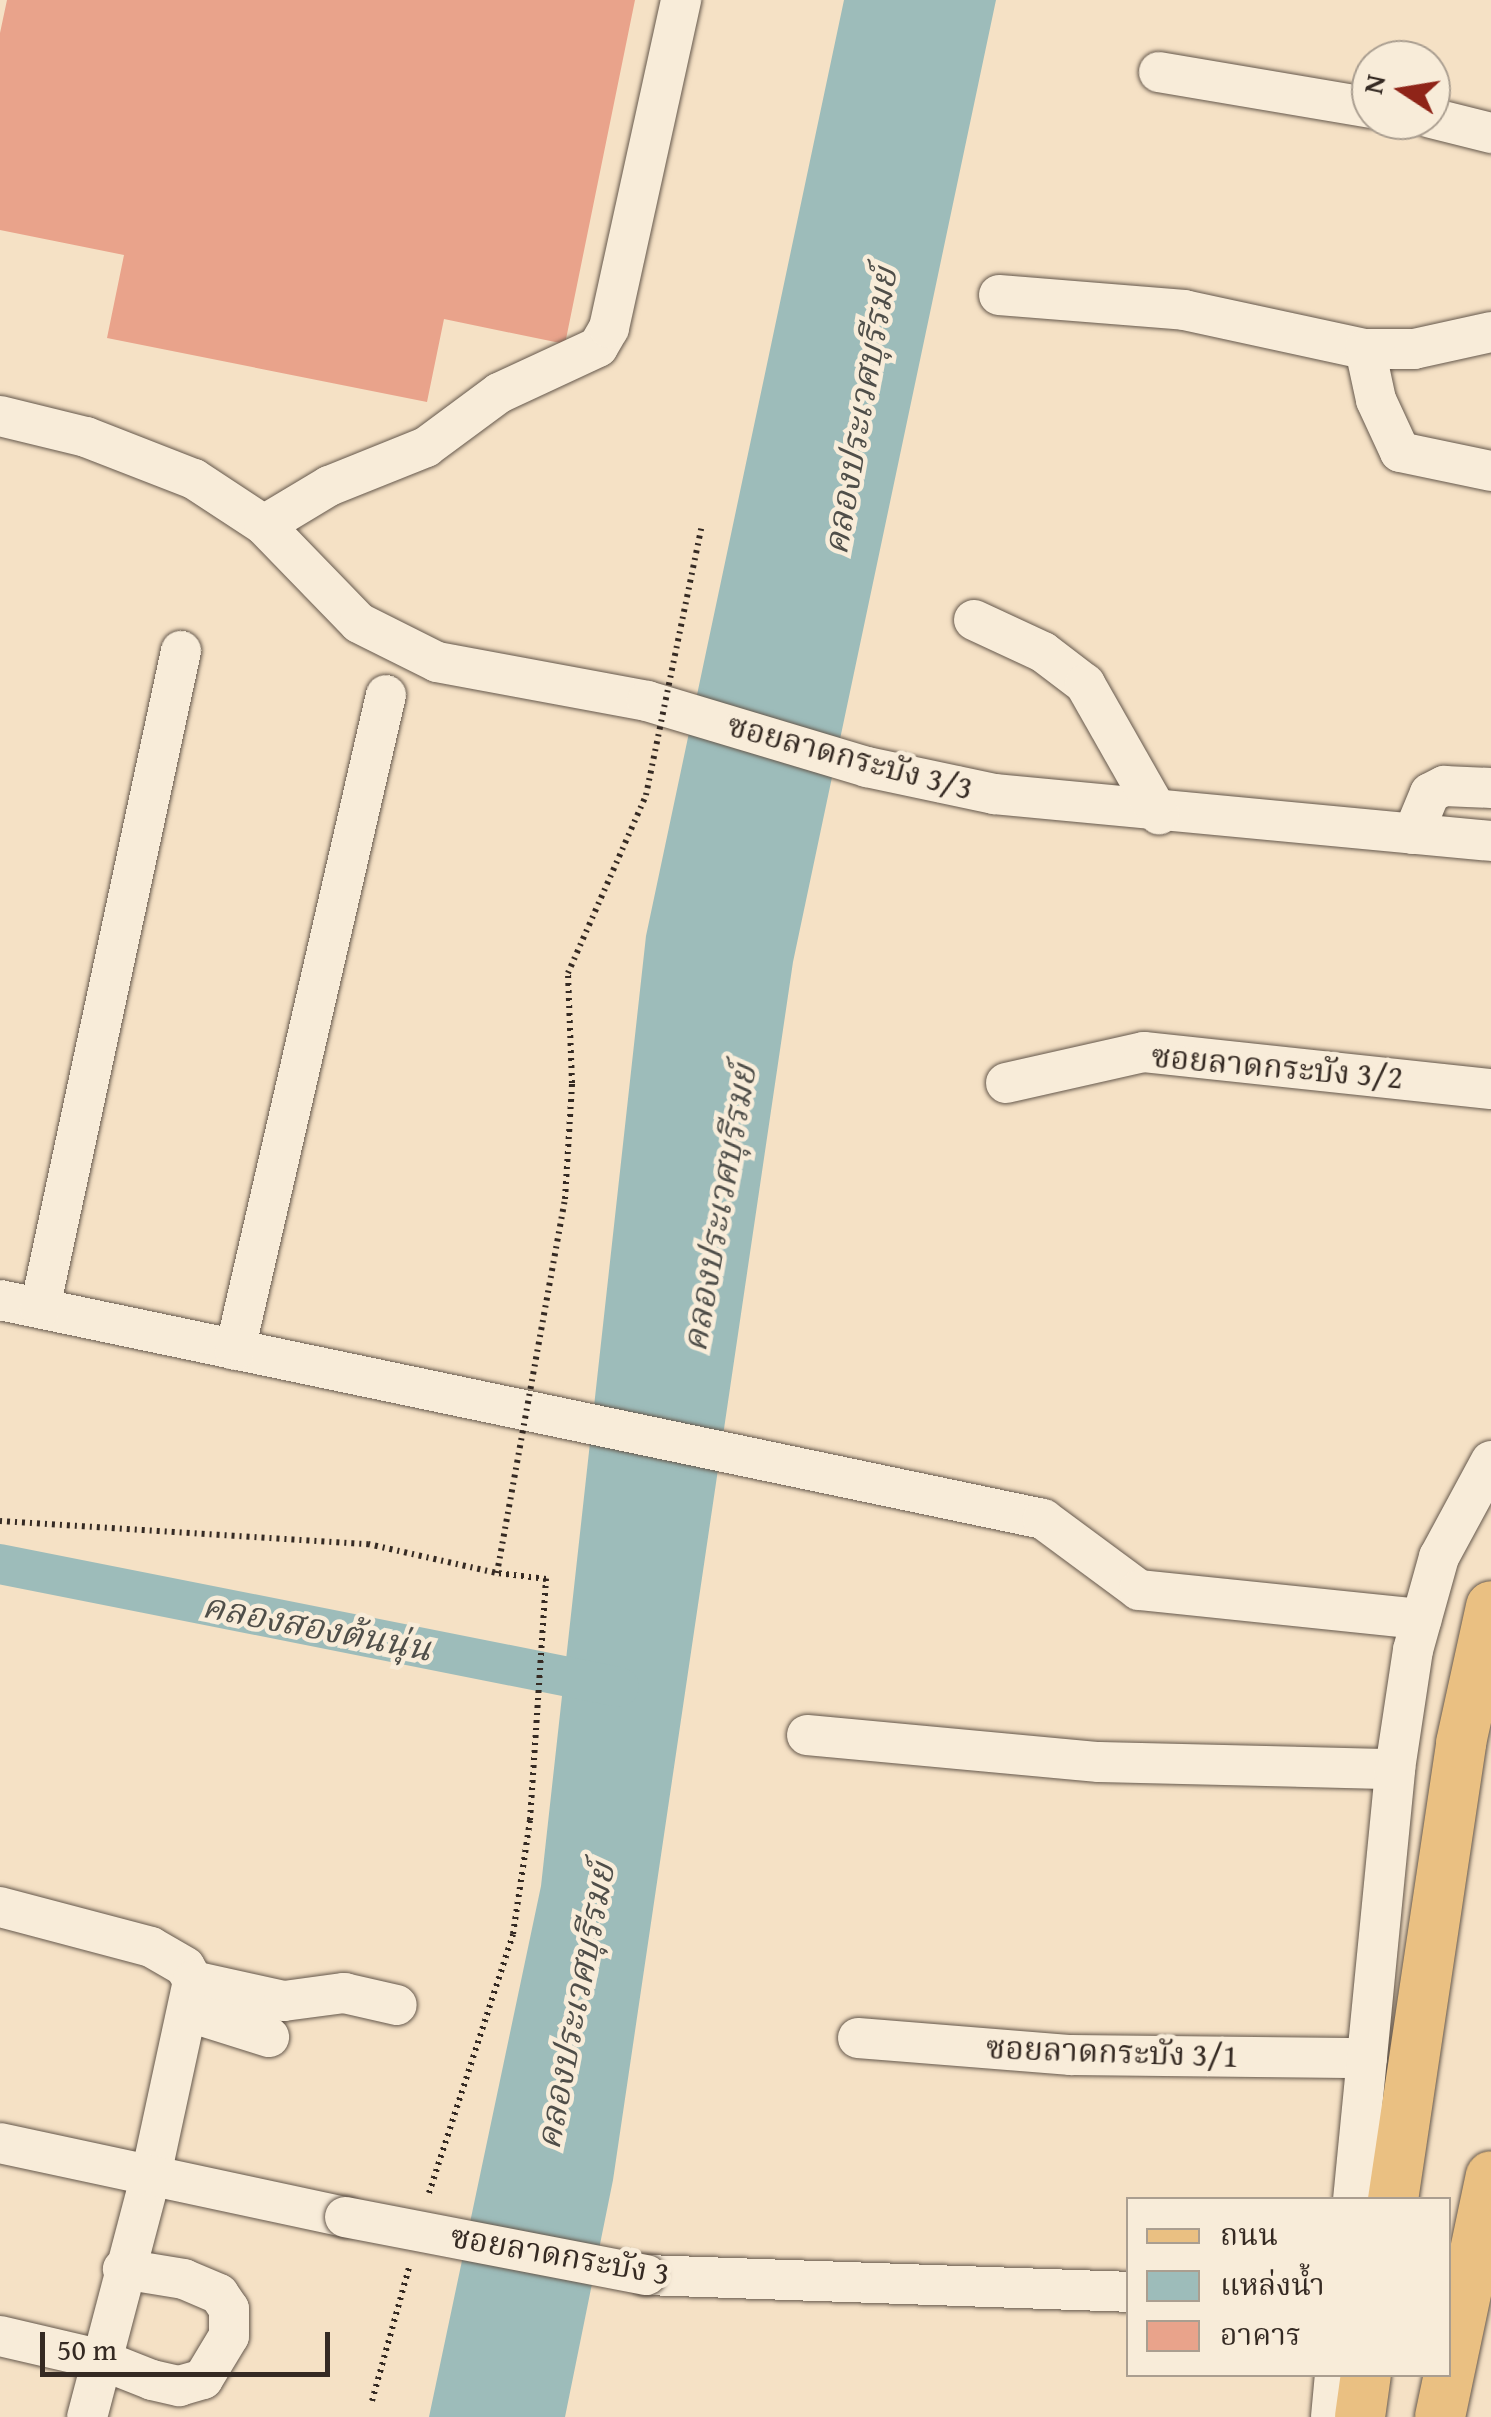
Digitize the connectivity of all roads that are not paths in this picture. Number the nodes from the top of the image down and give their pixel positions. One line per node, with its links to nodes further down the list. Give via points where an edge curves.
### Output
1 (681, 0): 11 (street, via 609,328 598,347 499,392 426,446 328,486)
2 (1159, 72): 3 (street)
3 (1351, 105)
4 (1451, 123): 5 (street)
5 (1491, 133)
6 (999, 295): 8 (street, via 1184,310)
7 (1491, 332): 8 (street, via 1414,349)
8 (1365, 349): 10 (street, via 1376,400 1400,452)
9 (0, 416): 11 (street, ซอยลาดกระบัง 3/3, via 147,458 194,479)
10 (1491, 472)
11 (264, 525): 16 (street, ซอยลาดกระบัง 3/3, via 346,611 393,645 437,662 647,701 868,767 994,794)
12 (974, 620): 16 (street, via 1043,652 1085,684)
13 (181, 651): 22 (street)
14 (386, 695): 23 (street)
15 (1491, 788): 17 (street, via 1444,786 1430,793)
16 (1159, 814): 17 (street, ซอยลาดกระบัง 3/3)
17 (1413, 834): 18 (street, ซอยลาดกระบัง 3/3)
18 (1491, 841)
19 (1006, 1083): 20 (street, ซอยลาดกระบัง 3/2, via 1144,1052)
20 (1491, 1089)
21 (0, 1300): 22 (street)
22 (40, 1308): 23 (street)
23 (235, 1350): 26 (street, via 1043,1520 1139,1590)
24 (1491, 1461): 26 (street, via 1439,1556)
25 (1491, 1606): 39 (main road, via 1461,1743)
26 (1422, 1619): 28 (street)
27 (806, 1735): 28 (street, via 1100,1762)
28 (1396, 1769): 34 (street)
29 (0, 1906): 30 (street, via 152,1947 186,1967)
30 (191, 1996): 31 (street, via 284,2001 344,1993); 32 (street); 36 (street)
31 (396, 2004)
32 (269, 2037)
33 (858, 2038): 34 (street, ซอยลาดกระบัง 3/1, via 1071,2055)
34 (1367, 2058): 38 (street)
35 (0, 2144): 36 (street, ซอยลาดกระบัง 3)
36 (151, 2175): 40 (street); 41 (street, ซอยลาดกระบัง 3, bridge, via 646,2275)
37 (1491, 2176): 44 (main road)
38 (1354, 2197)
39 (1393, 2197)
40 (122, 2269): 43 (street); 43 (street, via 207,2286 229,2308 229,2336 216,2366 179,2386)
41 (1126, 2292)
42 (0, 2336): 43 (street)
43 (99, 2359): 48 (street)
44 (1451, 2365)
45 (1336, 2377): 49 (street)
46 (1366, 2377): 50 (main road)
47 (1448, 2377): 51 (main road)
48 (86, 2417)
49 (1330, 2417)
50 (1360, 2417)
51 (1440, 2417)

